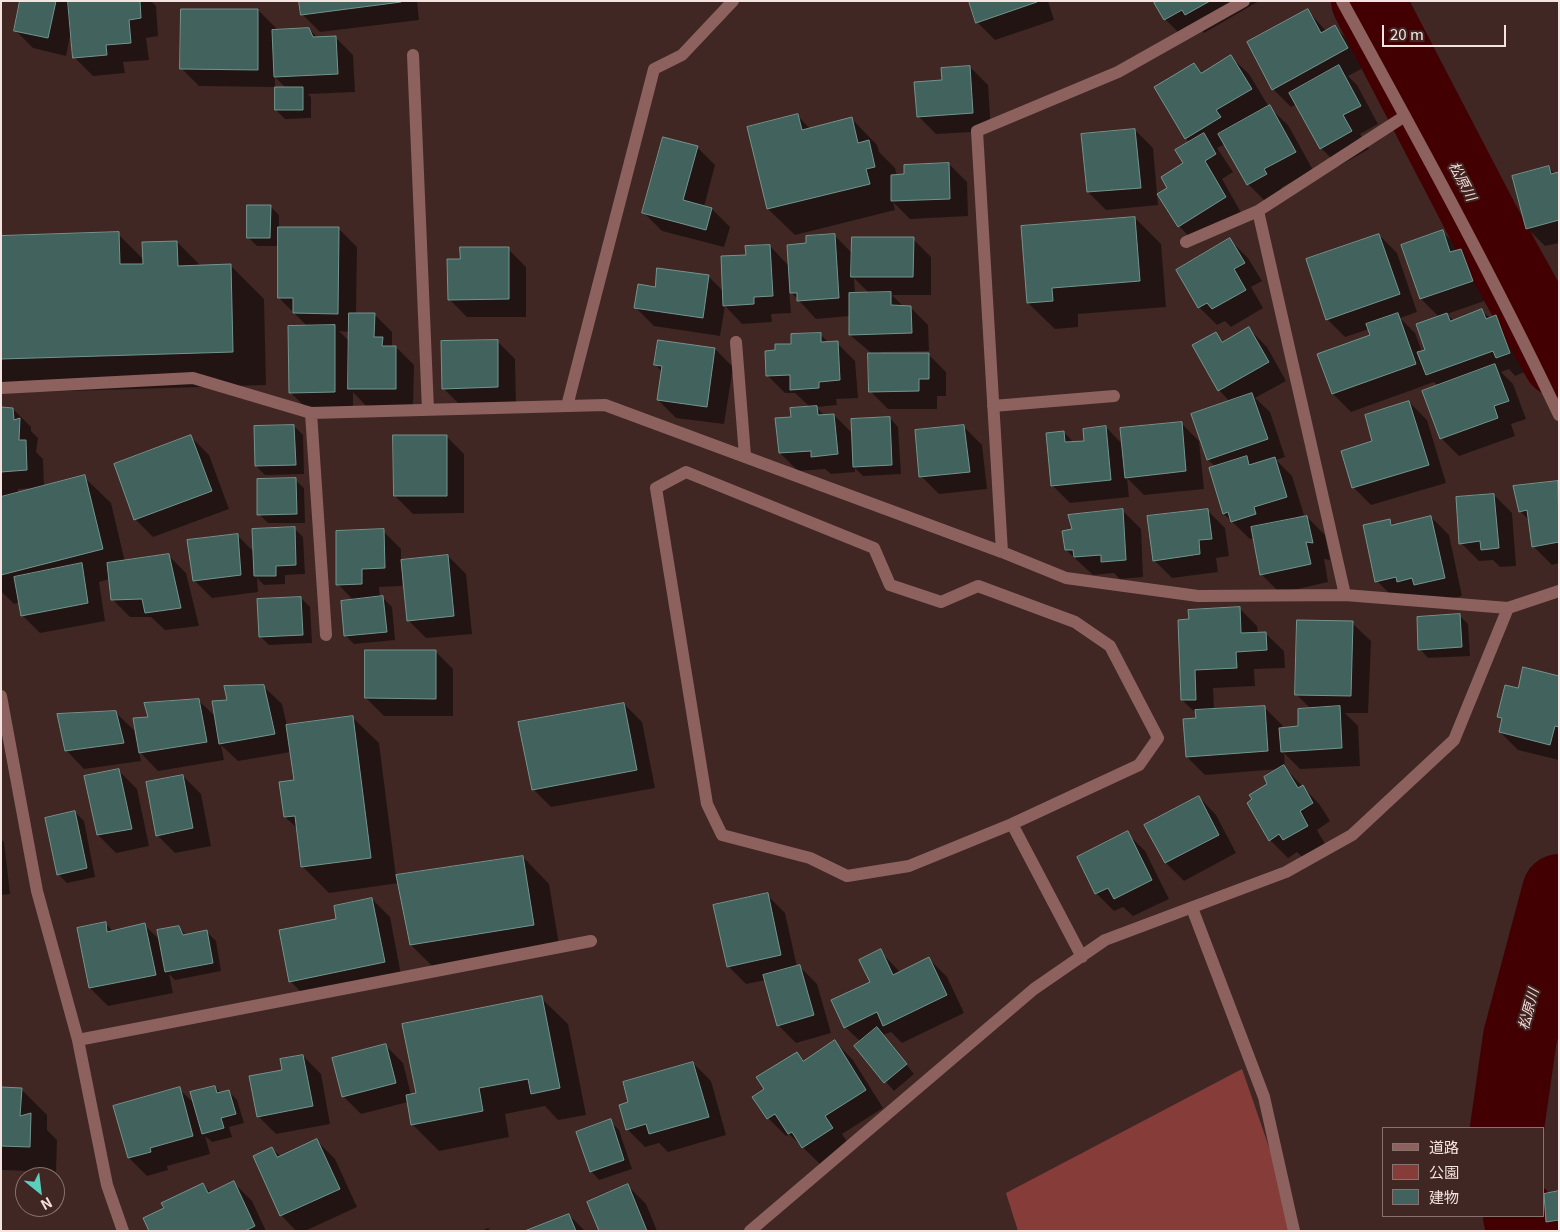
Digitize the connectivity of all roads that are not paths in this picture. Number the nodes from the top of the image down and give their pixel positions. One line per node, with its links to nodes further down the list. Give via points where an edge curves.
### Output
1 (734, 1): 11 (street, via 682,55 654,69)
2 (1244, 1): 12 (street, via 1118,72 977,131)
3 (1342, 1): 5 (street)
4 (413, 55): 13 (street)
5 (1405, 116): 6 (street); 15 (street)
6 (1258, 211): 7 (street); 19 (street)
7 (1186, 242)
8 (736, 342): 16 (street)
9 (1, 388): 14 (street, via 192,378)
10 (1114, 396): 12 (street)
11 (567, 406): 13 (street); 16 (street, via 605,405)
12 (993, 406): 17 (street)
13 (428, 410): 14 (street)
14 (311, 413): 21 (street)
15 (1559, 415)
16 (745, 456): 17 (street)
17 (1002, 552): 19 (street, via 1066,578 1198,596)
18 (1559, 591): 20 (street)
19 (1345, 595): 20 (street)
20 (1508, 608): 24 (street, via 1454,740 1352,835 1286,872)
21 (326, 635)
22 (1, 696): 27 (street, via 37,892)
23 (1012, 824): 23 (street, via 909,866 847,876 810,858 722,835 707,804 656,488 686,472 874,548 890,584 941,602 978,586 1075,622 1110,646 1158,738 1139,765); 26 (street)
24 (1192, 908): 26 (street, via 1105,940); 30 (street, via 1264,1097)
25 (591, 942): 27 (street)
26 (1082, 956): 29 (street, via 1034,989)
27 (78, 1040): 28 (street, via 107,1185)
28 (124, 1231)
29 (750, 1231)
30 (1294, 1231)

